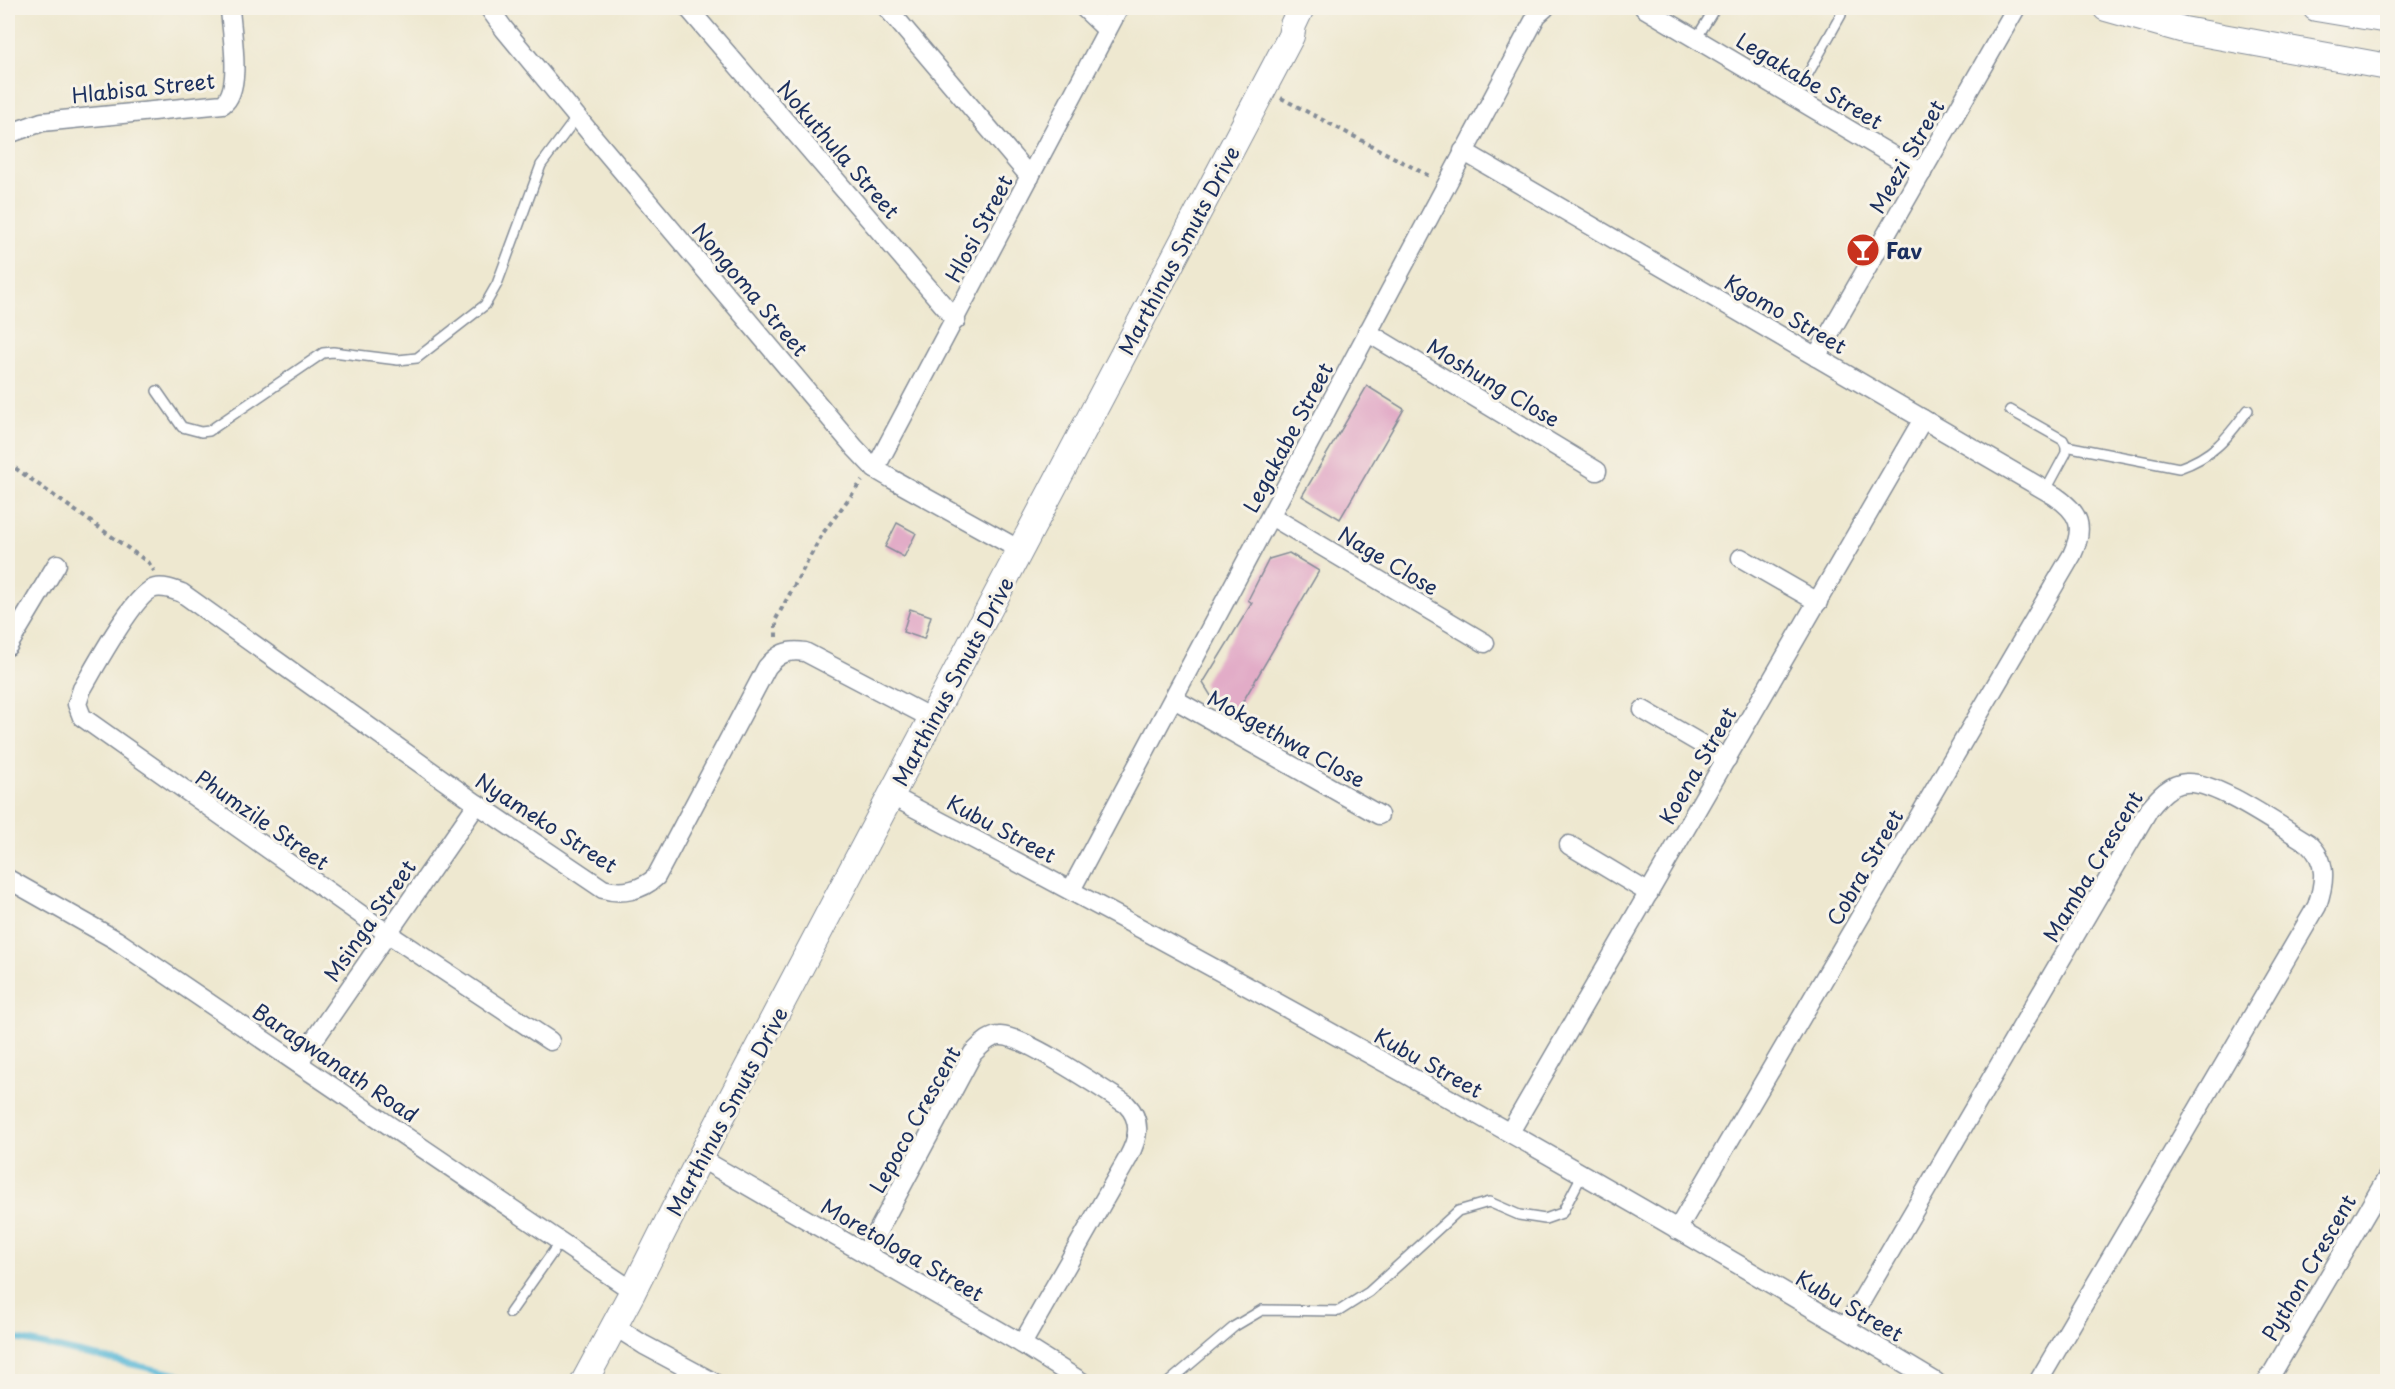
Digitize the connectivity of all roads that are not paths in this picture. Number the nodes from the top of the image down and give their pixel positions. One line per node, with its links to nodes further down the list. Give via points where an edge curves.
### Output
1 (230, 8): 23 (street, Hlabisa Street, via 234,83 223,104 42,122)
2 (489, 8): 22 (street, Nongoma Street)
3 (688, 8): 27 (street, Nokuthula Street)
4 (887, 8): 26 (street)
5 (1084, 8): 17 (street)
6 (1119, 8): 17 (street, Hlosi Street)
7 (1301, 8): 18 (street, Marthinus Smuts Drive)
8 (1314, 8): 18 (street, Marthinus Smuts Drive, via 1301,30)
9 (1545, 8): 24 (street, Legakabe Street, via 1537,15)
10 (1644, 8): 19 (street, Legakabe Street)
11 (1715, 8): 19 (lane)
12 (2016, 8): 25 (street, Meezi Street)
13 (2106, 8): 20 (street, via 2184,30)
14 (2316, 8): 16 (street)
15 (1841, 15): 21 (lane)
16 (2388, 20)
17 (1107, 30): 26 (street, Hlosi Street)
18 (1292, 36): 40 (street, Marthinus Smuts Drive)
19 (1696, 39): 21 (street, Legakabe Street)
20 (2388, 67)
21 (1795, 97): 25 (street, Legakabe Street)
22 (577, 117): 30 (lane, via 538,173 489,301 417,358 398,360 333,351 323,354 209,431 182,427); 35 (street, Nongoma Street)
23 (8, 134)
24 (1463, 151): 28 (street, Legakabe Street); 29 (street, Kgomo Street)
25 (1922, 173): 29 (street, Meezi Street)
26 (1030, 177): 27 (street, Hlosi Street)
27 (956, 320): 35 (street, Hlosi Street)
28 (1367, 332): 36 (street, Moshung Close); 38 (street, Legakabe Street)
29 (1816, 357): 33 (street, Kgomo Street)
30 (157, 391)
31 (2010, 410): 34 (lane, via 2063,440)
32 (2248, 410): 34 (lane, via 2225,441 2179,468)
33 (1923, 419): 37 (street, Kgomo Street); 44 (street, Koena Street)
34 (2066, 446): 37 (lane)
35 (874, 468): 40 (street, Nongoma Street)
36 (1597, 471)
37 (2046, 490): 39 (street, Kgomo Street, via 2070,508)
38 (1270, 516): 45 (street, Nage Close); 47 (street, Legakabe Street)
39 (2079, 522): 65 (street, Cobra Street, via 2080,536 2072,555)
40 (1020, 550): 49 (street, Marthinus Smuts Drive)
41 (1741, 558): 44 (street)
42 (57, 564): 46 (street)
43 (158, 588): 52 (street, Nyameko Street, via 182,593); 58 (street, Phumzile Street, via 136,601 82,689 77,704 82,717)
44 (1818, 602): 50 (street, Koena Street)
45 (1485, 643)
46 (8, 646)
47 (1173, 699): 53 (street, Mokgethwa Close); 56 (street, Legakabe Street)
48 (1643, 711): 50 (street)
49 (933, 718): 51 (street, Marthinus Smuts Drive); 52 (street, Nyameko Street, via 805,652 794,650 776,656 766,668 656,877 624,892 603,889)
50 (1727, 759): 57 (street, Koena Street)
51 (892, 796): 56 (street, Kubu Street); 62 (street, Marthinus Smuts Drive)
52 (477, 804): 58 (street, Msinga Street)
53 (1379, 815)
54 (1569, 845): 57 (street)
55 (8, 879): 60 (street, Baragwanath Road, via 116,940)
56 (1071, 890): 61 (street, Kubu Street)
57 (1649, 893): 61 (street, Koena Street)
58 (387, 933): 59 (street, Phumzile Street); 60 (street, Msinga Street)
59 (550, 1041)
60 (298, 1063): 66 (street, Baragwanath Road)
61 (1510, 1132): 63 (street, Kubu Street)
62 (700, 1158): 67 (street, Moretologa Street); 68 (street, Marthinus Smuts Drive)
63 (1582, 1175): 65 (street, Kubu Street); 76 (lane, via 1562,1213 1545,1219 1519,1215 1489,1202 1458,1211 1369,1292 1339,1311 1262,1310 1235,1326)
64 (2388, 1176): 79 (street, Python Crescent)
65 (1677, 1230): 71 (street, Kubu Street)
66 (560, 1242): 68 (street, Baragwanath Road); 69 (lane)
67 (866, 1253): 72 (street, Moretologa Street); 72 (street, Lepoco Crescent, via 973,1053 992,1038 1010,1036 1020,1040 1126,1104 1138,1127 1128,1158)
68 (633, 1291): 70 (street, Marthinus Smuts Drive)
69 (510, 1313)
70 (614, 1326): 73 (street, Marthinus Smuts Drive); 74 (street)
71 (1846, 1327): 77 (street, Kubu Street); 78 (street, Mamba Crescent, via 2150,809 2158,797 2175,786 2204,784 2314,849 2324,868 2322,890 2317,906)
72 (1022, 1344): 75 (street, Moretologa Street)
73 (584, 1382)
74 (713, 1382)
75 (1082, 1382)
76 (1169, 1382)
77 (1936, 1382)
78 (2038, 1382)
79 (2267, 1382)

